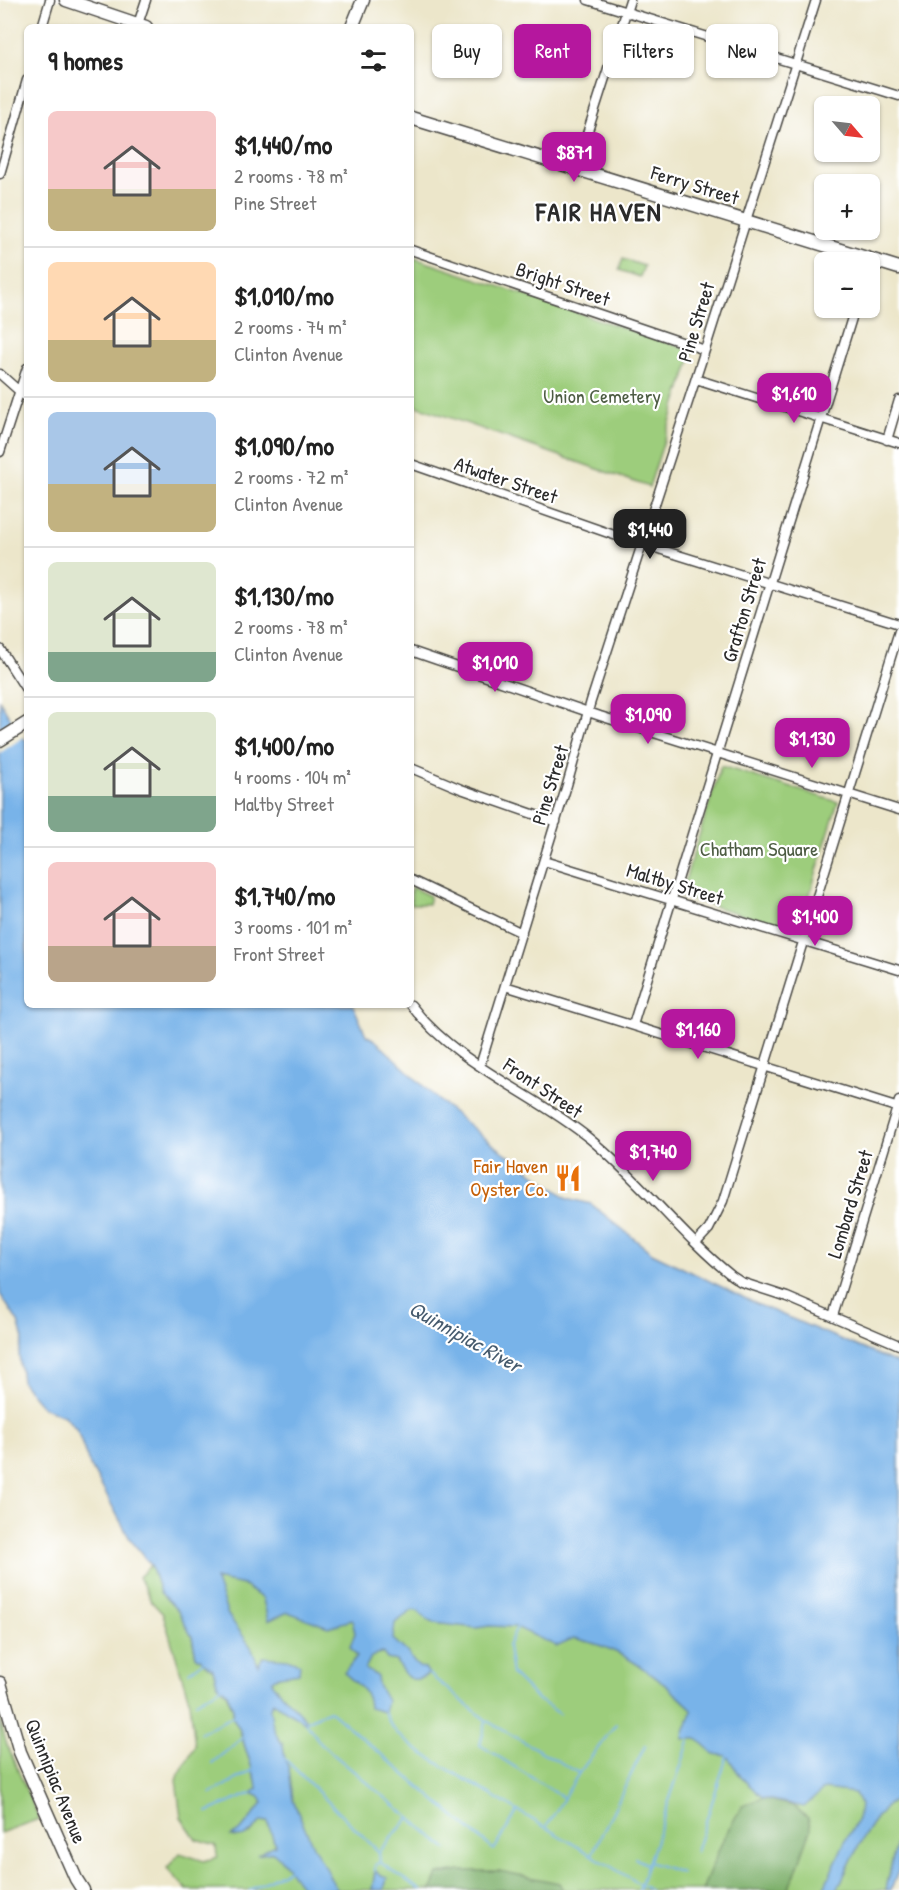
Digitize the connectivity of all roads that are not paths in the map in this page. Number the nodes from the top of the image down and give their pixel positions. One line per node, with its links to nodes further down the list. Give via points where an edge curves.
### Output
1 (50, 0): 9 (street)
2 (66, 0): 10 (main road)
3 (146, 0): 11 (street)
4 (363, 0): 12 (main road)
5 (588, 0): 8 (street)
6 (630, 0): 8 (street)
7 (816, 0): 13 (street, Pine Street)
8 (626, 12): 13 (street); 17 (street)
9 (43, 24)
10 (134, 24)
11 (140, 24)
12 (353, 24)
13 (795, 64): 15 (street); 19 (street, Pine Street)
14 (24, 90): 18 (street)
15 (899, 96)
16 (414, 119): 17 (main road, Ferry Street)
17 (576, 168): 19 (main road, Ferry Street)
18 (0, 174)
19 (745, 221): 21 (main road, Ferry Street); 25 (street, Pine Street)
20 (414, 251): 25 (street, Bright Street)
21 (841, 252)
22 (880, 264): 23 (main road, Ferry Street)
23 (899, 268)
24 (852, 318): 32 (street, Grafton Street)
25 (705, 350): 28 (street, Pine Street)
26 (0, 374): 29 (street)
27 (24, 377): 29 (street)
28 (696, 379): 32 (street); 37 (street, Pine Street)
29 (19, 392): 30 (street); 35 (street)
30 (24, 396)
31 (899, 400): 33 (street)
32 (820, 418): 33 (street); 38 (street, Grafton Street)
33 (887, 440): 34 (street)
34 (899, 444)
35 (0, 452)
36 (414, 465): 37 (street, Atwater Street)
37 (642, 544): 38 (street, Atwater Street); 44 (street, Pine Street)
38 (769, 583): 39 (street, Atwater Street); 47 (street, Grafton Street)
39 (899, 624)
40 (899, 631): 49 (street)
41 (0, 650): 43 (street)
42 (414, 652): 44 (street)
43 (24, 686)
44 (588, 712): 47 (street); 51 (street, Pine Street)
45 (24, 724): 46 (main road)
46 (0, 741)
47 (717, 753): 49 (street); 54 (street, Grafton Street)
48 (414, 769): 51 (street)
49 (849, 794): 50 (street); 56 (street)
50 (899, 810)
51 (555, 822): 52 (street, Pine Street)
52 (544, 861): 54 (street, Maltby Street); 55 (street, Pine Street)
53 (414, 881): 55 (street)
54 (672, 900): 56 (street, Maltby Street); 60 (street, Grafton Street)
55 (522, 933): 58 (street, Pine Street)
56 (803, 941): 57 (street, Maltby Street); 62 (street)
57 (899, 970)
58 (505, 987): 60 (street); 61 (street, Pine Street)
59 (414, 1008): 61 (street, Front Street, via 433,1029)
60 (633, 1025): 62 (street)
61 (480, 1066): 64 (street, Front Street, via 588,1138)
62 (764, 1067): 63 (street); 64 (street, via 723,1201 709,1229)
63 (898, 1105): 65 (street, Lombard Street)
64 (696, 1243): 65 (street, Front Street, via 741,1282)
65 (833, 1316): 66 (street, Front Street)
66 (899, 1345)
67 (0, 1683): 68 (main road, Quinnipiac Avenue, via 20,1752)
68 (83, 1890)

